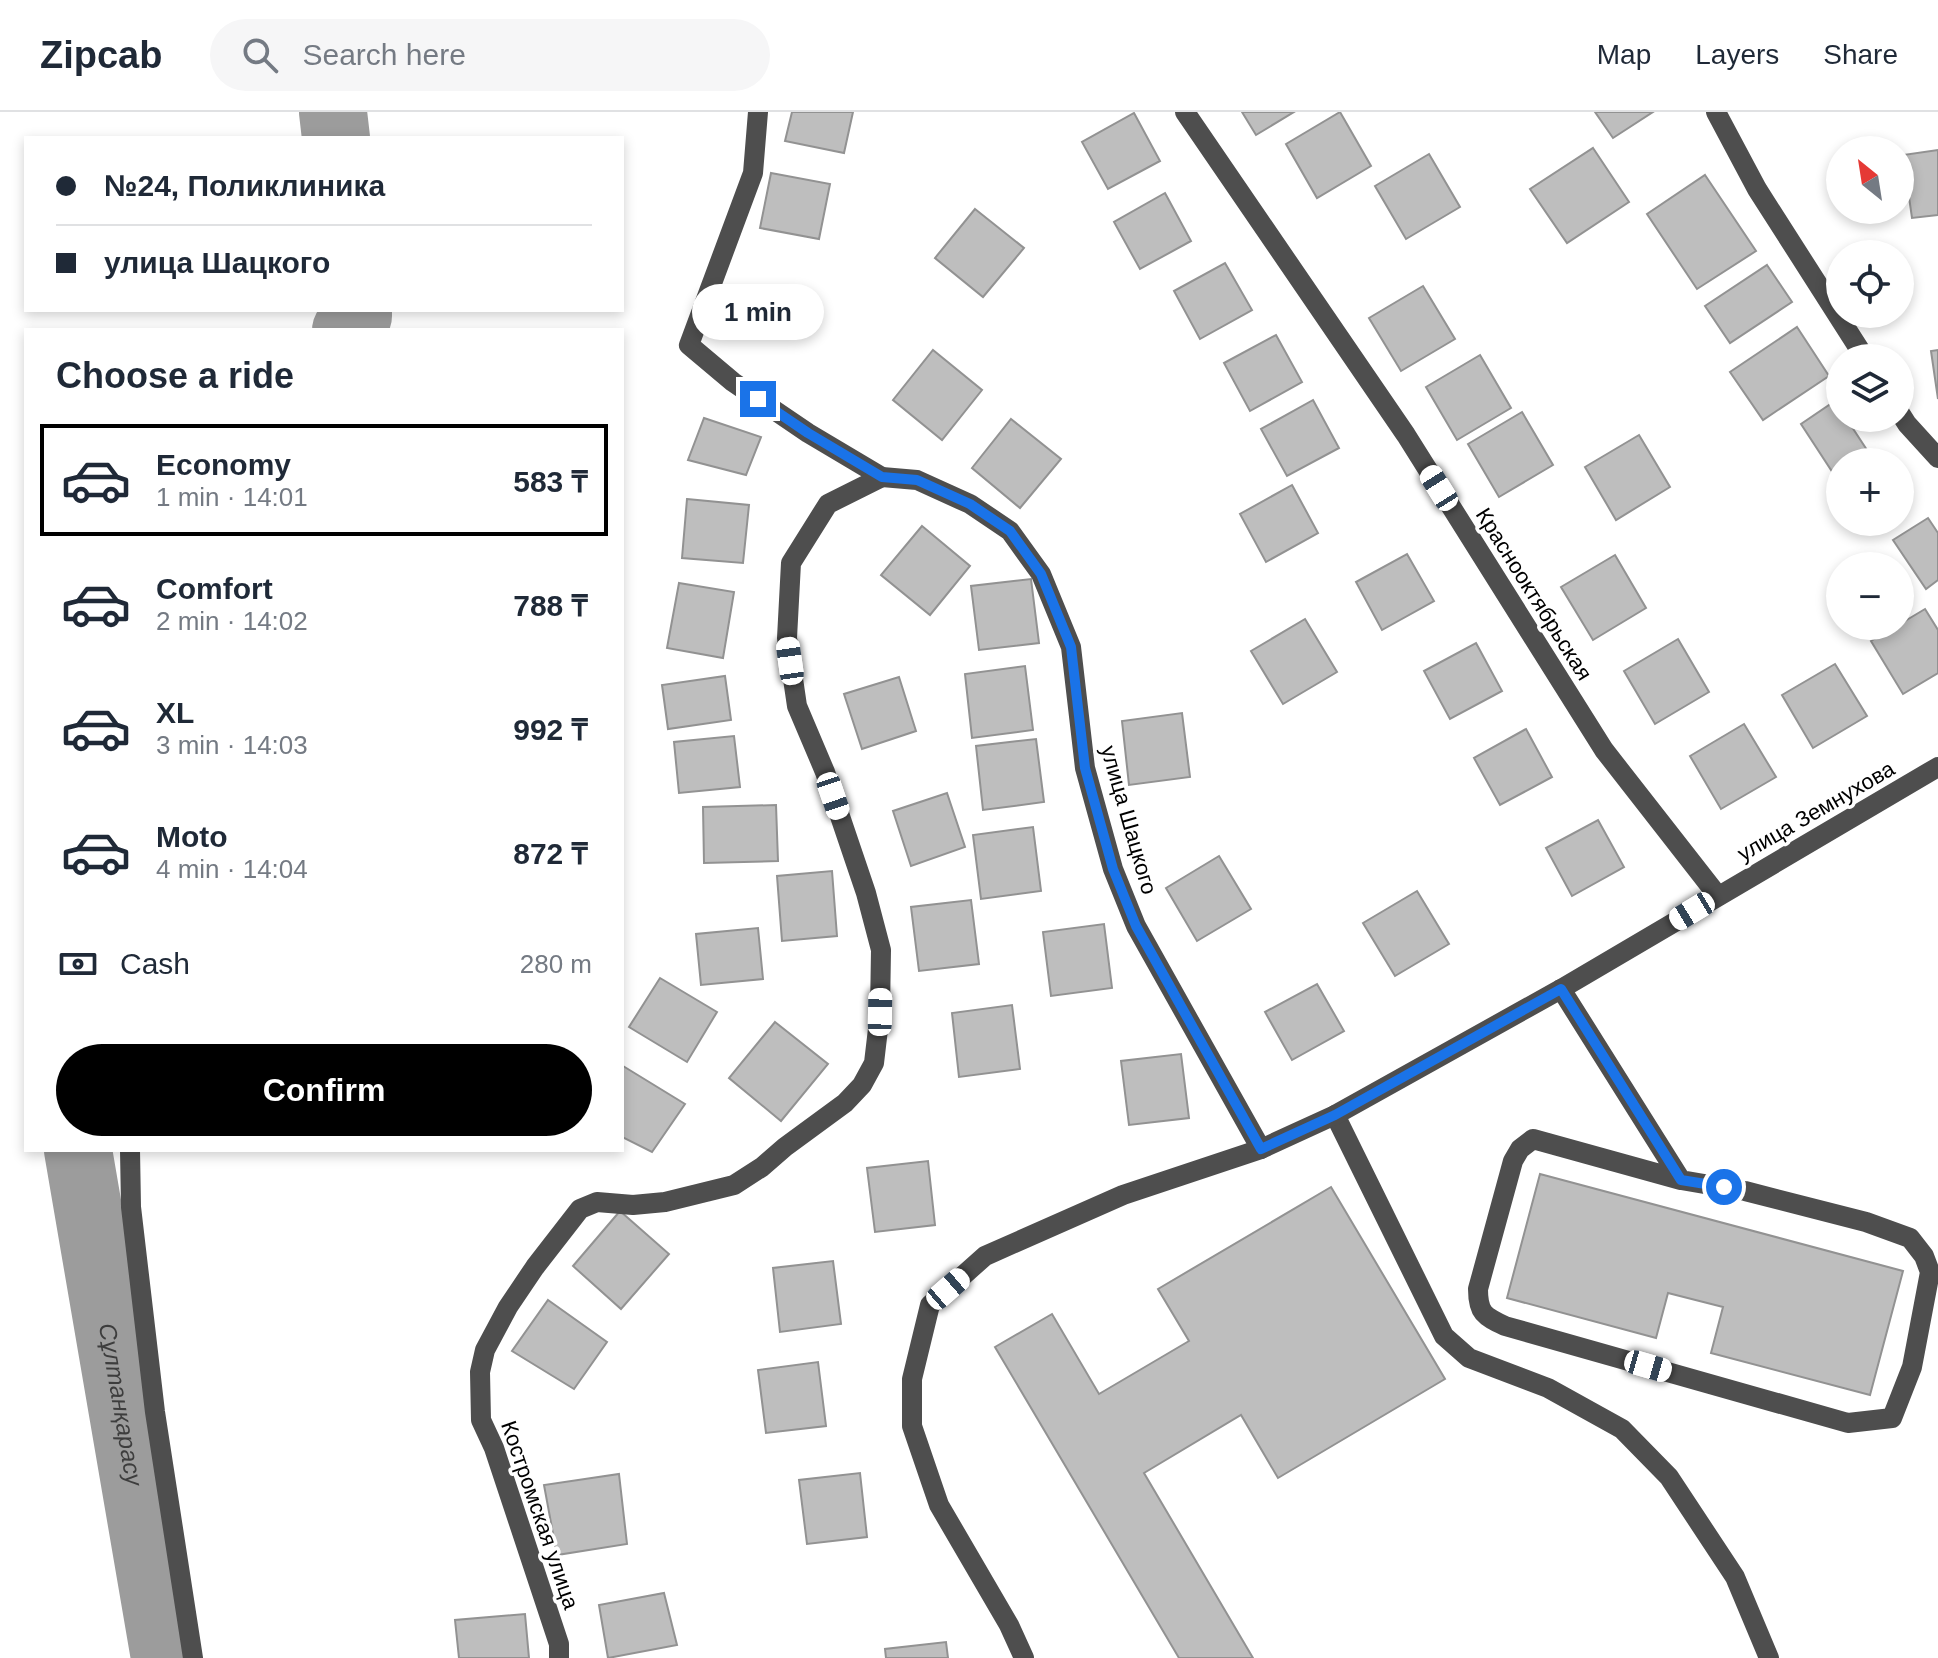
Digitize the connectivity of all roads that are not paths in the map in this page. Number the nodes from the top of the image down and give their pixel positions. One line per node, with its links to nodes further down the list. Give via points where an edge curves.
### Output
1 (758, 112): 7 (street, улица Шацкого, via 753,173 689,345 733,382)
2 (1185, 112): 9 (street, Краснооктябрьская, via 1406,435 1604,750)
3 (1716, 112): 4 (street, via 1757,189)
4 (1856, 344)
5 (1914, 432): 6 (street)
6 (1938, 458)
7 (882, 477): 12 (street, улица Шацкого, via 917,480 970,504 1010,531 1041,574 1071,647 1085,768 1113,869 1136,926); 16 (street, Костромская улица, via 828,504 791,563 787,638 797,706 825,772 881,950 874,1063 845,1103 734,1185 665,1202 597,1202 580,1209 528,1277 485,1350 481,1420 559,1644)
8 (1938, 767): 9 (street, улица Земнухова)
9 (1718, 896): 10 (street, улица Земнухова)
10 (1561, 989): 11 (street, улица Земнухова); 14 (street)
11 (1335, 1115): 12 (street, улица Земнухова); 18 (street, via 1444,1336 1469,1358 1548,1388 1622,1429 1669,1477 1735,1577)
12 (1261, 1149): 17 (street, улица Земнухова, via 1123,1195 985,1256 930,1305 912,1379 912,1426 939,1505)
13 (130, 1152): 15 (street, via 131,1207 153,1396)
14 (1681, 1180): 14 (street, via 1760,1195 1910,1238 1930,1272 1912,1367 1892,1418 1848,1423 1487,1317 1478,1303 1478,1289 1513,1161 1533,1139)
15 (193, 1658)
16 (559, 1658)
17 (1024, 1658)
18 (1769, 1658)

